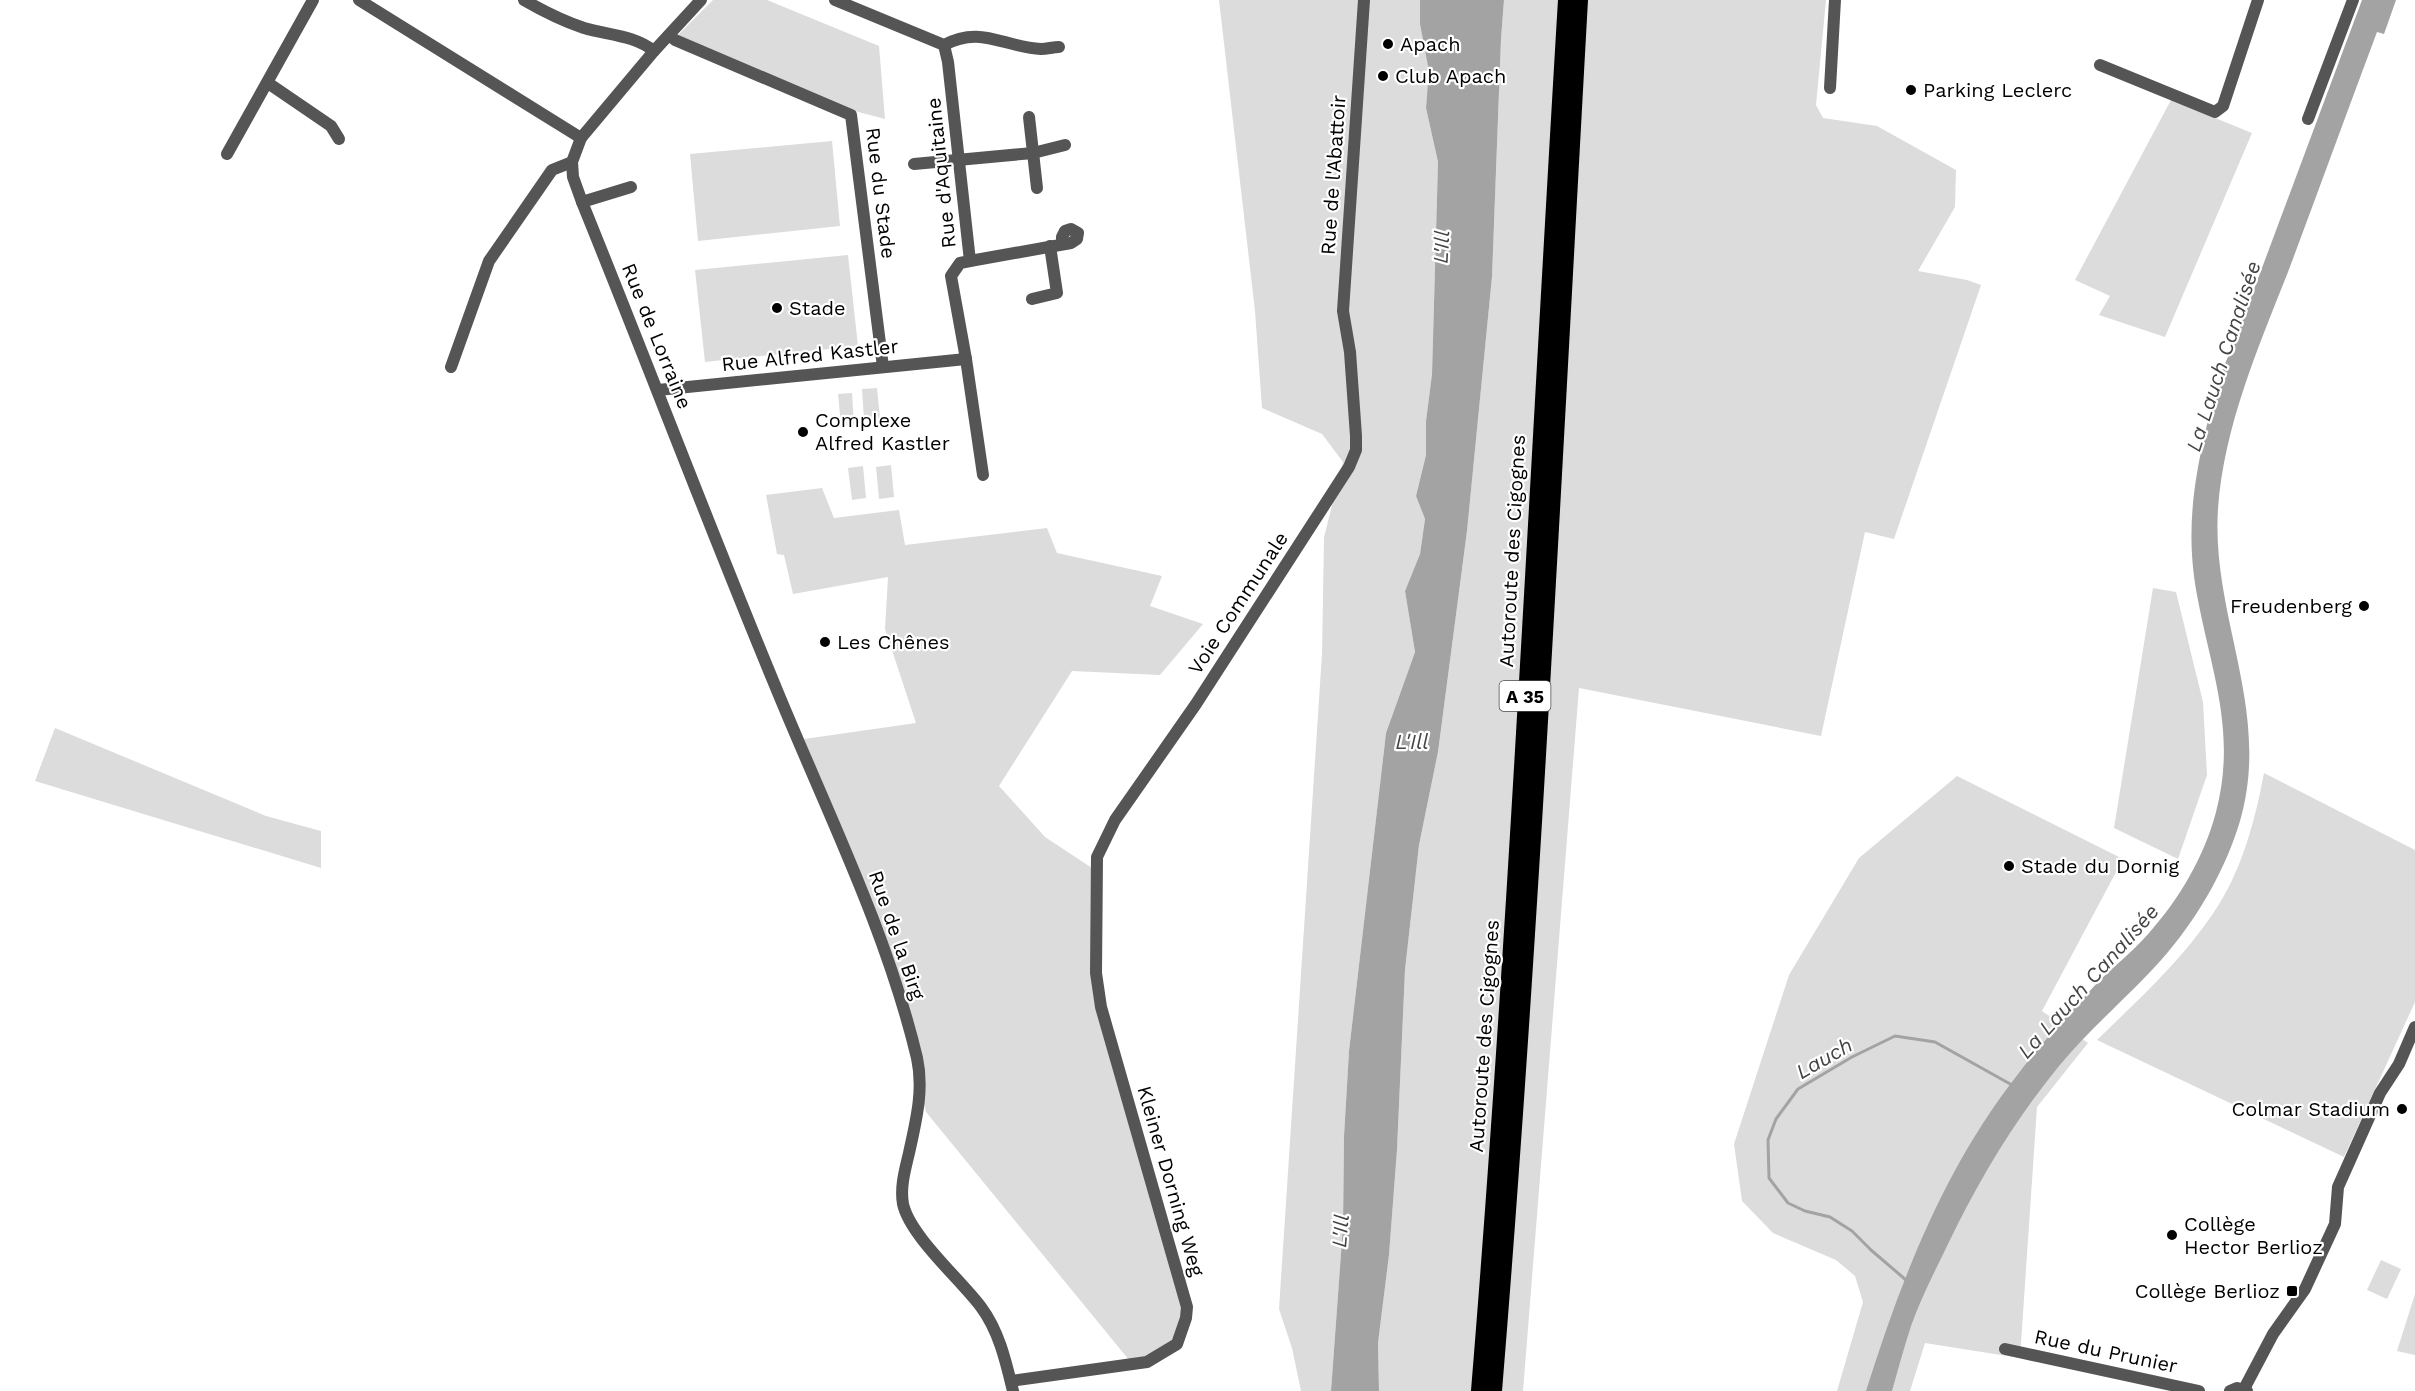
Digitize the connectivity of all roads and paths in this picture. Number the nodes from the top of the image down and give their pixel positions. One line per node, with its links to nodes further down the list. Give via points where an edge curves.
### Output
1 (313, 0): 17 (street)
2 (359, 0): 21 (street)
3 (524, 0): 15 (street, via 582,27 641,41)
4 (701, 0): 12 (street)
5 (835, 0): 13 (street)
6 (1364, 0): 34 (street, Rue de l'Abattoir, via 1343,311)
7 (1566, 0): 46 (highway, Autoroute des Cigognes / A 35, via 1510,955)
8 (1580, 0): 47 (highway, Autoroute des Cigognes / A 35, via 1529,886)
9 (1835, 0): 18 (street)
10 (2258, 0): 16 (street, via 2223,106 2215,112)
11 (2353, 0): 20 (street)
12 (669, 35): 15 (street); 37 (street, Rue du Stade, via 851,115)
13 (944, 45): 14 (street, via 975,35 1040,49); 26 (street, Rue d'Aquitaine)
14 (1059, 47)
15 (654, 51): 21 (street)
16 (2100, 65)
17 (268, 83): 22 (street, via 331,126); 25 (street)
18 (1830, 88)
19 (1029, 117): 24 (street)
20 (2308, 119)
21 (581, 138): 27 (street)
22 (339, 139)
23 (1065, 145): 24 (street)
24 (1033, 153): 26 (street); 30 (street)
25 (227, 154)
26 (959, 160): 28 (street); 32 (street, Rue d'Aquitaine)
27 (572, 162): 31 (street, Rue de Lorraine); 36 (street, via 552,170 489,261)
28 (914, 164)
29 (631, 187): 31 (street)
30 (1037, 188)
31 (582, 202): 38 (street, Rue de Lorraine)
32 (970, 261): 33 (street, via 1056,245 1057,293); 35 (street, Rue d'Aquitaine, via 960,263 951,276)
33 (1032, 299)
34 (1350, 352): 41 (street, Voie Communale, via 1356,450 1349,467 1196,704 1115,820)
35 (966, 359): 37 (street, Rue Alfred Kastler); 39 (street, Rue d'Aquitaine)
36 (451, 367)
37 (883, 367): 38 (street, Rue Alfred Kastler)
38 (658, 390): 40 (street, Rue de Lorraine)
39 (983, 475)
40 (695, 486): 44 (street, Rue de la Birg, via 863,893 916,1053 920,1095 902,1185 906,1213 988,1317)
41 (1097, 857): 44 (street, Kleiner Dorning Weg, via 1096,973 1101,1007 1186,1318 1177,1344 1147,1362)
42 (2415, 1027): 45 (street, via 2399,1064 2379,1093 2338,1187 2334,1224 2305,1289 2273,1334)
43 (2005, 1349): 48 (street, Rue du Prunier)
44 (1012, 1386)
45 (2245, 1390): 49 (street)
46 (1479, 1391)
47 (1494, 1391)
48 (2199, 1391)
49 (2230, 1391)

